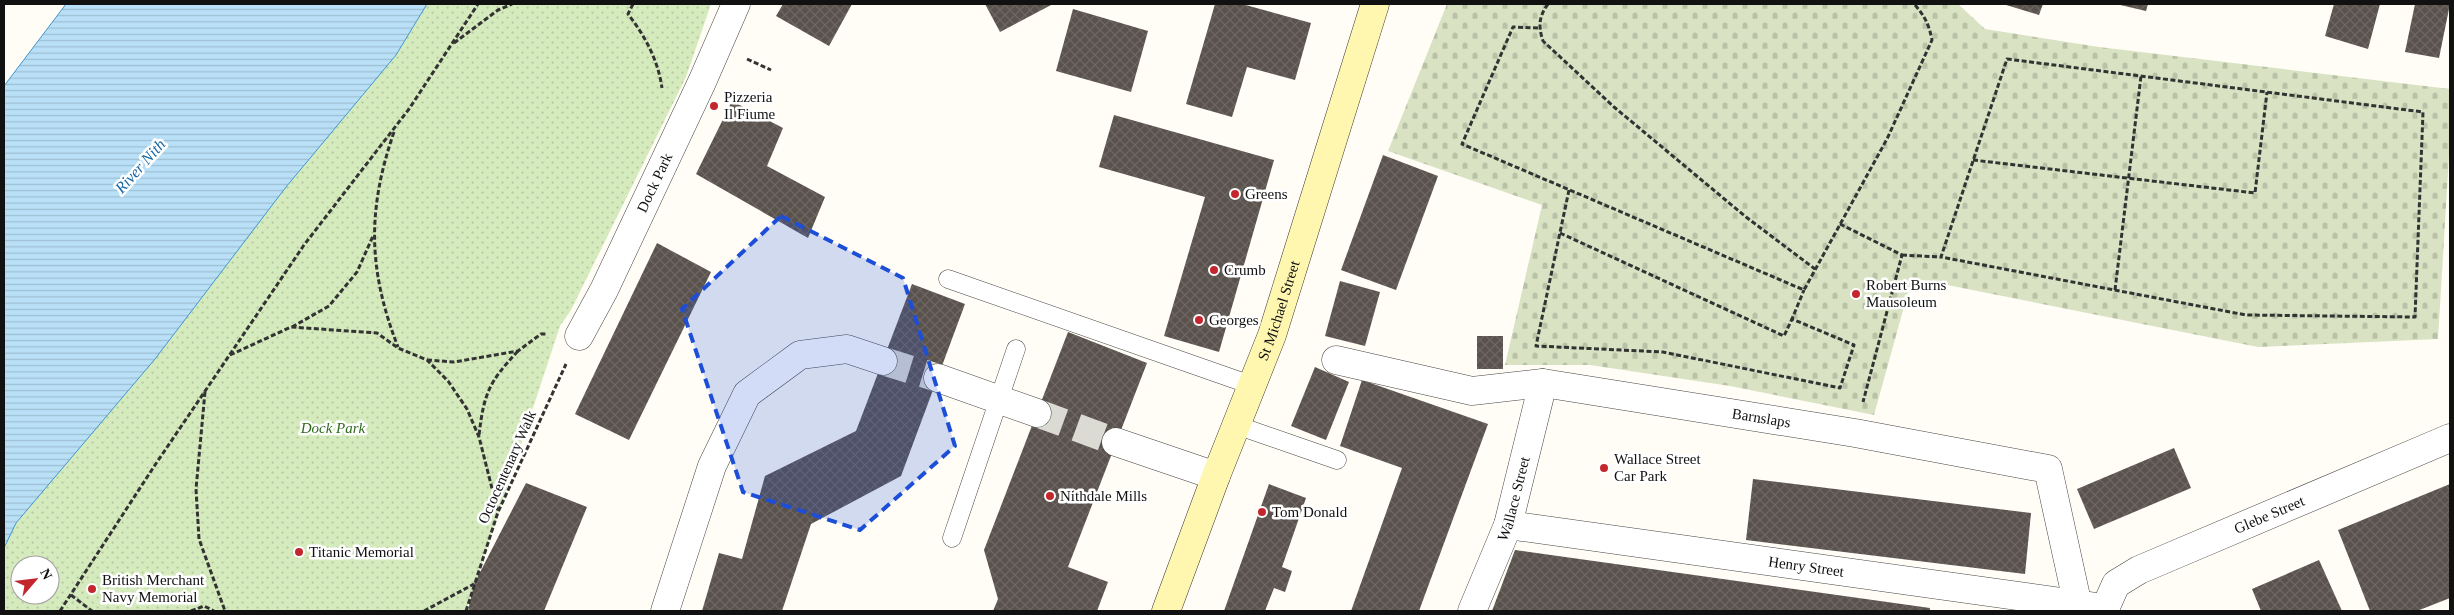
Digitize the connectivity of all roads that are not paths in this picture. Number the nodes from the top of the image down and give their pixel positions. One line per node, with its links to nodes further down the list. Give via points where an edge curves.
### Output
1 (736, 4): 4 (street, Dock Park, via 604,290)
2 (1375, 4): 10 (main road, St Michael Street, via 1272,335)
3 (948, 279): 10 (lane)
4 (579, 336)
5 (1016, 349): 11 (lane)
6 (1336, 360): 9 (street, Barnslaps, via 1472,392)
7 (883, 361): 21 (street, via 847,349 800,355 747,394 712,466)
8 (938, 378): 11 (street)
9 (1543, 383): 18 (street, Wallace Street); 20 (street, Barnslaps, via 1855,433 2048,469)
10 (1251, 385): 13 (main road, St Michael Street)
11 (999, 400): 12 (street); 19 (lane)
12 (1037, 413)
13 (1236, 424): 16 (lane); 17 (main road, St Michael Street)
14 (2450, 438): 20 (street, Glebe Street, via 2139,570 2116,584)
15 (1116, 442): 17 (street)
16 (1337, 460)
17 (1216, 476): 22 (main road, St Michael Street)
18 (1508, 525): 20 (street, Henry Street); 23 (street, Wallace Street)
19 (952, 538)
20 (2096, 609)
21 (665, 611)
22 (1166, 611)
23 (1472, 611)

